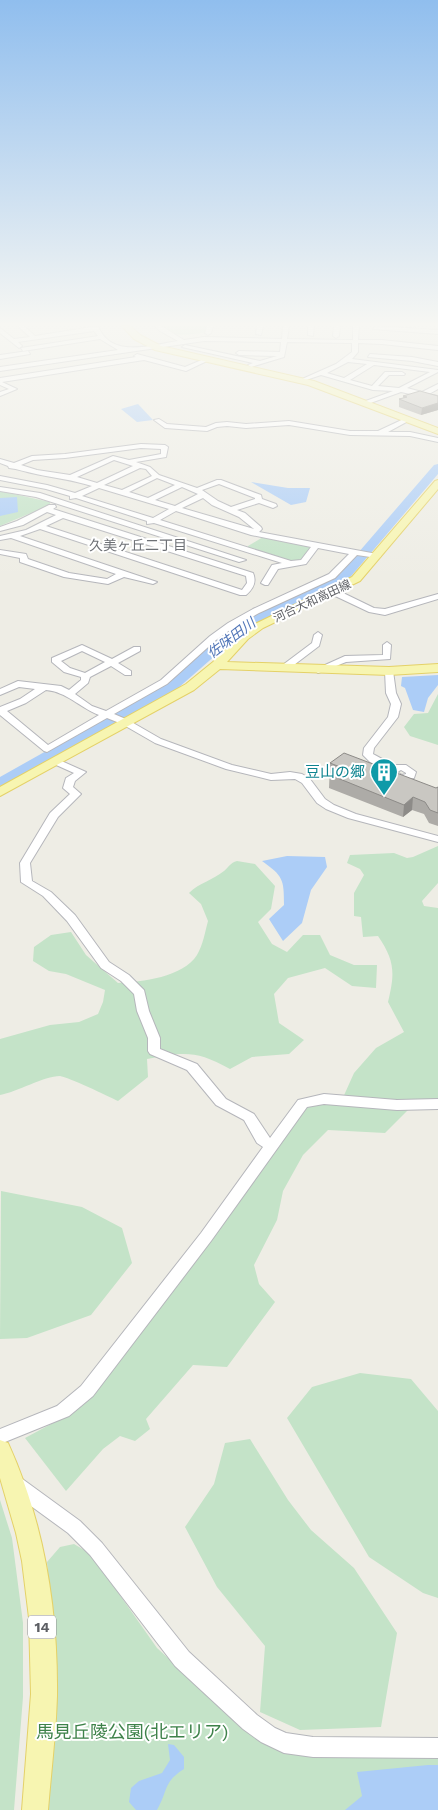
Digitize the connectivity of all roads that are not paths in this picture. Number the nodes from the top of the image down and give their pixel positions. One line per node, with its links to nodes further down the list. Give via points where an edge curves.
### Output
1 (384, 410): 3 (main road)
2 (157, 420): 5 (street, via 171,427 207,429 227,424 289,423)
3 (408, 420): 4 (main road); 5 (street)
4 (438, 432)
5 (376, 435): 6 (street, via 386,438 410,434)
6 (438, 440)
7 (84, 453): 9 (street, via 141,446 166,447 164,456); 10 (street, via 32,458); 13 (street)
8 (0, 461): 10 (street)
9 (129, 463): 11 (street); 15 (street, via 113,458)
10 (14, 466): 12 (street); 13 (street)
11 (139, 466): 14 (street, via 148,468); 18 (street)
12 (0, 472)
13 (41, 473): 15 (street)
14 (157, 476): 19 (street); 22 (street)
15 (71, 477): 18 (street)
16 (0, 478): 23 (street)
17 (438, 483): 46 (main road, 河合大和高田線)
18 (97, 485): 22 (street); 23 (street)
19 (180, 485): 21 (street); 25 (street)
20 (0, 488): 26 (street)
21 (200, 492): 24 (street, via 218,481); 28 (street); 30 (street)
22 (122, 493): 25 (street)
23 (76, 496): 26 (street); 32 (street)
24 (260, 500): 27 (street); 30 (street)
25 (148, 501): 28 (street)
26 (62, 502): 29 (street); 34 (street)
27 (273, 506)
28 (175, 509): 32 (street); 36 (street)
29 (46, 510): 31 (street); 35 (street, via 20,523)
30 (231, 510): 36 (street, via 258,529)
31 (63, 515): 33 (street); 40 (street)
32 (154, 520): 34 (street); 42 (street)
33 (40, 527): 38 (street); 40 (street)
34 (139, 527): 40 (street); 45 (street)
35 (0, 528)
36 (254, 533): 37 (street)
37 (263, 535): 41 (street); 42 (street)
38 (12, 536): 39 (street); 50 (street)
39 (0, 538)
40 (113, 541): 48 (street); 51 (street)
41 (317, 545): 44 (street); 49 (street, via 303,562)
42 (242, 547): 45 (street); 49 (street)
43 (0, 552): 50 (street, via 23,556 23,560)
44 (355, 552): 46 (street); 73 (street, via 332,576 231,625 164,682)
45 (228, 555): 47 (street); 51 (street)
46 (377, 556): 55 (main road, 河合大和高田線, via 356,580)
47 (242, 560)
48 (120, 562): 50 (street); 51 (street); 52 (street)
49 (291, 563): 54 (street, via 275,567)
50 (65, 565): 52 (street, via 67,575 108,582)
51 (203, 570): 51 (street, via 250,575 252,580 244,593)
52 (123, 574): 53 (street)
53 (153, 582)
54 (265, 583)
55 (334, 592): 56 (street, via 372,610 385,612); 62 (main road, 河合大和高田線, via 259,626)
56 (438, 596)
57 (318, 635): 65 (street, via 316,644)
58 (387, 645): 60 (street)
59 (137, 649): 61 (street)
60 (387, 657): 63 (street); 66 (street, via 345,659)
61 (111, 662): 67 (street); 68 (street); 68 (street, via 82,648 55,660 67,670)
62 (217, 665): 65 (main road); 74 (main road, 河合大和高田線, via 190,687)
63 (393, 667): 64 (main road); 66 (main road); 76 (street, via 391,693 396,704 393,717 369,748 368,755)
64 (438, 668)
65 (283, 669): 66 (main road)
66 (318, 670)
67 (128, 673)
68 (86, 676): 71 (street, via 85,682)
69 (44, 687): 70 (street, via 18,684); 71 (street); 72 (street, via 23,701)
70 (0, 692)
71 (70, 694): 73 (street, via 89,708)
72 (0, 710): 73 (street, via 47,748)
73 (106, 714): 74 (street)
74 (125, 722): 75 (main road, 河合大和高田線); 78 (street, via 158,741 229,767 271,777 298,776 330,807)
75 (57, 762): 77 (main road, 河合大和高田線); 80 (street, via 81,772 70,780 68,788 76,794 54,815 25,864 27,882 47,894 71,918 105,965 140,993 154,1038 154,1051 192,1067 221,1102 248,1117 262,1139)
76 (393, 769)
77 (0, 792)
78 (438, 839)
79 (438, 1104): 80 (street, via 397,1105 315,1099 303,1103)
80 (272, 1147): 81 (street, via 87,1391 63,1411)
81 (0, 1437)
82 (0, 1450): 83 (main road, 14)
83 (15, 1484): 84 (street, via 74,1527 96,1549 182,1659 268,1736 284,1743 313,1747); 85 (main road, 14, via 40,1586 44,1678)
84 (438, 1748)
85 (35, 1810)

